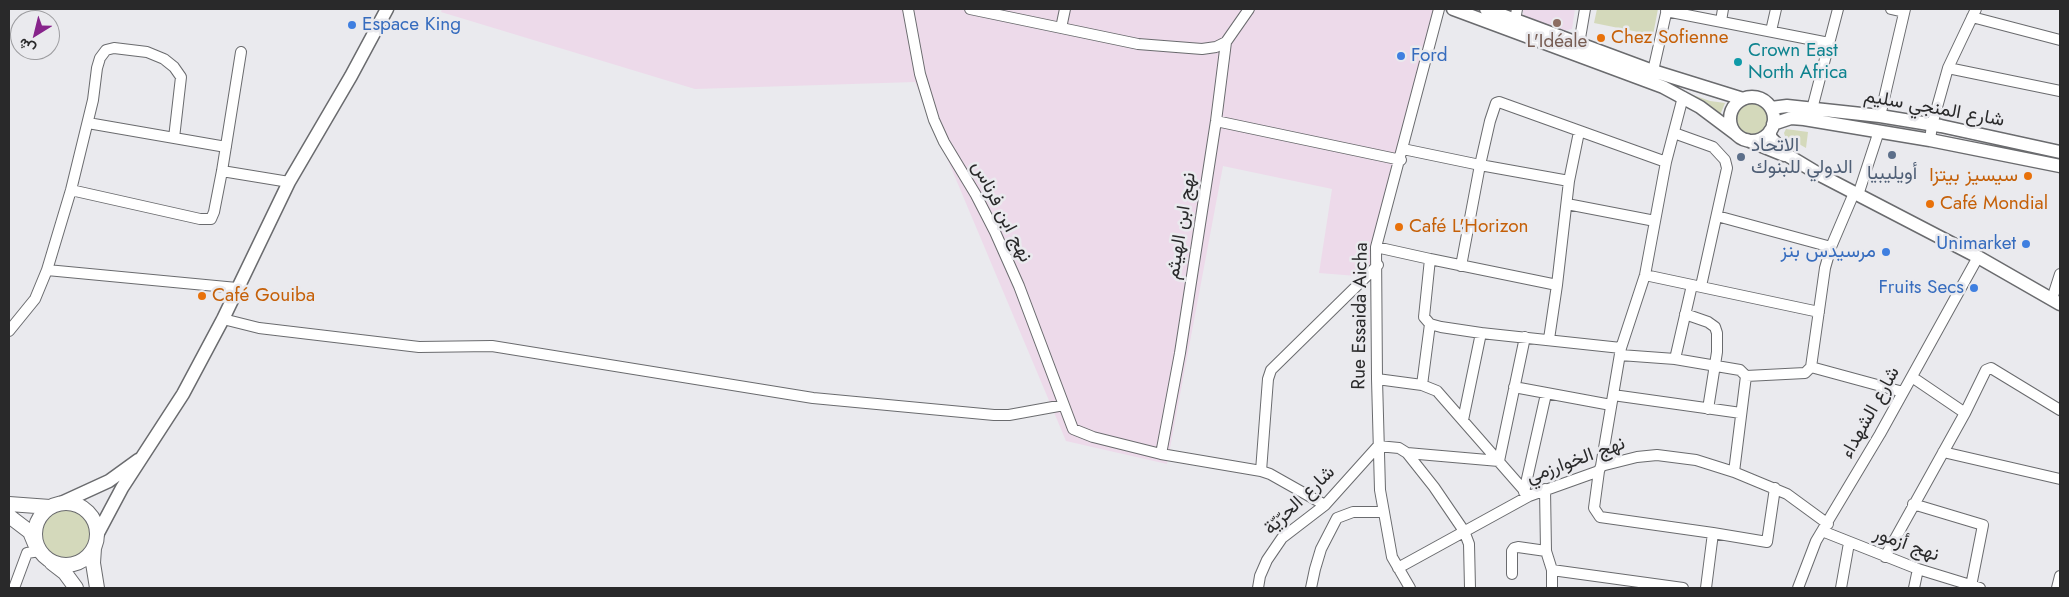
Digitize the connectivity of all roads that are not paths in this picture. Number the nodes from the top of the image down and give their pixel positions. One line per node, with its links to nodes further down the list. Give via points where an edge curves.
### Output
1 (387, 9): 54 (main road)
2 (908, 9): 93 (street, نهج ابن فرناس, via 920,74 934,120 996,232)
3 (970, 9): 19 (street)
4 (1065, 9): 19 (street)
5 (1249, 9): 22 (street, نهج ابن الهيثم)
6 (1439, 9): 45 (street, Rue Essaida Aicha)
7 (1453, 9): 29 (main road)
8 (1486, 9): 17 (main road)
9 (1585, 9): 24 (street)
10 (1723, 9): 18 (street)
11 (1776, 9): 20 (street)
12 (1838, 9): 23 (street)
13 (1891, 9): 15 (street)
14 (1666, 10): 18 (street); 27 (street)
15 (1905, 10): 33 (street)
16 (1974, 13): 21 (street); 26 (street)
17 (1516, 14): 24 (main road)
18 (1720, 21): 20 (street)
19 (1061, 28): 22 (street, via 1138,44 1202,50)
20 (1772, 31): 23 (street)
21 (2060, 40)
22 (1226, 42): 34 (street, نهج ابن الهيثم)
23 (1829, 43): 32 (street)
24 (1579, 44): 27 (main road)
25 (241, 52): 44 (street)
26 (1948, 68): 28 (street); 36 (street)
27 (1653, 71): 30 (main road)
28 (2060, 91)
29 (1683, 97): 40 (street); 41 (main road)
30 (1743, 99): 31 (main road, via 1758,98); 41 (main road, via 1731,111 1730,119)
31 (1771, 108): 32 (main road, شارع المنجي سليم); 37 (main road)
32 (1812, 109): 33 (main road, شارع المنجي سليم)
33 (1880, 116): 36 (main road, شارع المنجي سليم)
34 (1216, 121): 48 (street); 102 (street, نهج ابن الهيثم, via 1180,353)
35 (88, 123): 42 (street); 42 (street, via 97,68 106,50 147,52 174,66 181,76); 55 (street)
36 (1932, 125): 43 (street); 46 (main road, شارع المنجي سليم)
37 (1772, 127): 38 (main road, شارع المنجي سليم, via 1791,118); 41 (main road, via 1760,139); 47 (main road, via 1770,137)
38 (1879, 131): 43 (main road, شارع المنجي سليم); 56 (street)
39 (1579, 132): 49 (street); 50 (street, via 1496,103); 53 (street)
40 (1674, 133): 49 (street); 58 (street, via 1713,147 1725,160 1727,168)
41 (1741, 137): 47 (main road)
42 (174, 138): 44 (street)
43 (1930, 140): 51 (main road, شارع المنجي سليم)
44 (226, 147): 52 (street)
45 (1403, 149): 48 (street, Rue Essaida Aicha); 50 (street)
46 (2060, 152)
47 (1787, 155): 56 (main road)
48 (1400, 160): 60 (street, Rue Essaida Aicha)
49 (1666, 162): 59 (street)
50 (1480, 166): 53 (street); 65 (street)
51 (2060, 166)
52 (222, 171): 54 (street); 55 (street, via 214,212 207,220)
53 (1569, 181): 57 (street)
54 (289, 182): 71 (main road)
55 (72, 190): 66 (street)
56 (1856, 194): 61 (street); 62 (main road)
57 (1567, 204): 59 (street); 69 (street)
58 (1717, 216): 61 (street); 70 (street)
59 (1655, 221): 68 (street)
60 (1376, 247): 63 (street); 64 (street, Rue Essaida Aicha)
61 (1831, 247): 73 (street)
62 (1978, 257): 72 (main road); 86 (street, شارع الشهداء)
63 (1430, 259): 65 (street); 76 (street, via 1424,317)
64 (1378, 265): 87 (street, Rue Essaida Aicha); 106 (street, via 1271,370)
65 (1461, 266): 69 (street)
66 (47, 270): 71 (street); 77 (street, via 35,299)
67 (2060, 274): 72 (street)
68 (1645, 275): 70 (street); 81 (street)
69 (1557, 284): 80 (street)
70 (1696, 286): 73 (street); 74 (street)
71 (237, 288): 75 (main road)
72 (2056, 302)
73 (1819, 312): 84 (street)
74 (1685, 314): 82 (street); 83 (street, via 1715,327 1717,352)
75 (222, 319): 93 (street, via 259,328 419,347 492,346 813,398 994,415); 103 (main road, via 183,394)
76 (1430, 324): 78 (street); 88 (street)
77 (9, 331)
78 (1481, 333): 79 (street); 98 (street)
79 (1525, 337): 80 (street); 89 (street)
80 (1549, 339): 81 (street)
81 (1621, 351): 82 (street); 92 (street)
82 (1675, 359): 83 (street)
83 (1714, 366): 85 (street, via 1740,370); 94 (street)
84 (1810, 367): 85 (street, via 1805,373); 90 (street)
85 (1746, 376): 96 (street)
86 (1912, 377): 90 (street, شارع الشهداء); 97 (street)
87 (1377, 379): 88 (street); 99 (street, Rue Essaida Aicha)
88 (1422, 384): 98 (street, via 1444,396)
89 (1514, 387): 91 (street); 104 (street)
90 (1903, 392): 118 (street, شارع الشهداء)
91 (1546, 394): 92 (street); 111 (street)
92 (1612, 400): 94 (street); 105 (street)
93 (1064, 405): 102 (street, نهج ابن فرناس, via 1073,429)
94 (1708, 408): 96 (street)
95 (2060, 410): 97 (street, via 1991,368 1986,370)
96 (1741, 413): 107 (street)
97 (1965, 413): 100 (street)
98 (1463, 420): 104 (street)
99 (1378, 446): 101 (street, via 1399,448); 115 (street, شارع الحرّيّة); 116 (street, Rue Essaida Aicha)
100 (1943, 452): 108 (street); 113 (street)
101 (1407, 453): 104 (street); 119 (street)
102 (1160, 454): 106 (street)
103 (144, 455): 114 (main road, via 109,481); 121 (main road, via 114,501)
104 (1499, 461): 111 (street)
105 (1600, 468): 107 (street, نهج الخوارزمي, via 1657,455 1696,460); 110 (street, نهج الخوارزمي); 120 (street, via 1594,508 1600,517)
106 (1261, 471): 115 (street)
107 (1734, 472): 109 (street, نهج الخوارزمي)
108 (2060, 479)
109 (1775, 488): 118 (street, نهج الخوارزمي, via 1804,505); 120 (street, via 1767,542)
110 (1545, 489): 111 (street, نهج الخوارزمي); 124 (street)
111 (1527, 494): 119 (street, نهج الخوارزمي)
112 (9, 504): 114 (highway)
113 (1913, 504): 125 (street); 132 (street, via 1983,525)
114 (56, 505): 121 (highway, via 72,504 90,515 96,524); 123 (highway, via 42,513 37,521 35,539)
115 (1325, 505): 136 (street, شارع الحرّيّة, via 1282,538 1267,560)
116 (1383, 512): 127 (street, Rue Essaida Aicha, via 1392,557); 137 (street, via 1353,512 1337,518 1321,549)
117 (9, 516): 123 (highway, via 30,532)
118 (1825, 527): 122 (street, نهج أزمور); 143 (street, شارع الشهداء, via 1808,558)
119 (1464, 531): 127 (street, نهج الخوارزمي); 139 (street, via 1469,544)
120 (1713, 533): 142 (street)
121 (96, 541): 126 (highway, via 89,556 81,562 61,565); 135 (highway, via 92,563)
122 (1849, 543): 125 (street, نهج أزمور); 144 (street)
123 (39, 550): 126 (highway); 133 (street, via 27,553)
124 (1546, 551): 129 (street); 130 (street, via 1514,548)
125 (1885, 556): 128 (street, نهج أزمور)
126 (52, 562): 134 (highway)
127 (1398, 568): 138 (street, Rue Essaida Aicha)
128 (1918, 569): 132 (street, نهج أزمور); 145 (street)
129 (1552, 570): 140 (street); 141 (street)
130 (1512, 574)
131 (2060, 576): 146 (street)
132 (1976, 587)
133 (14, 588)
134 (76, 588)
135 (97, 588)
136 (1258, 588)
137 (1311, 588)
138 (1410, 588)
139 (1470, 588)
140 (1552, 588)
141 (1682, 588)
142 (1706, 588)
143 (1798, 588)
144 (1841, 588)
145 (1914, 588)
146 (2057, 588)

